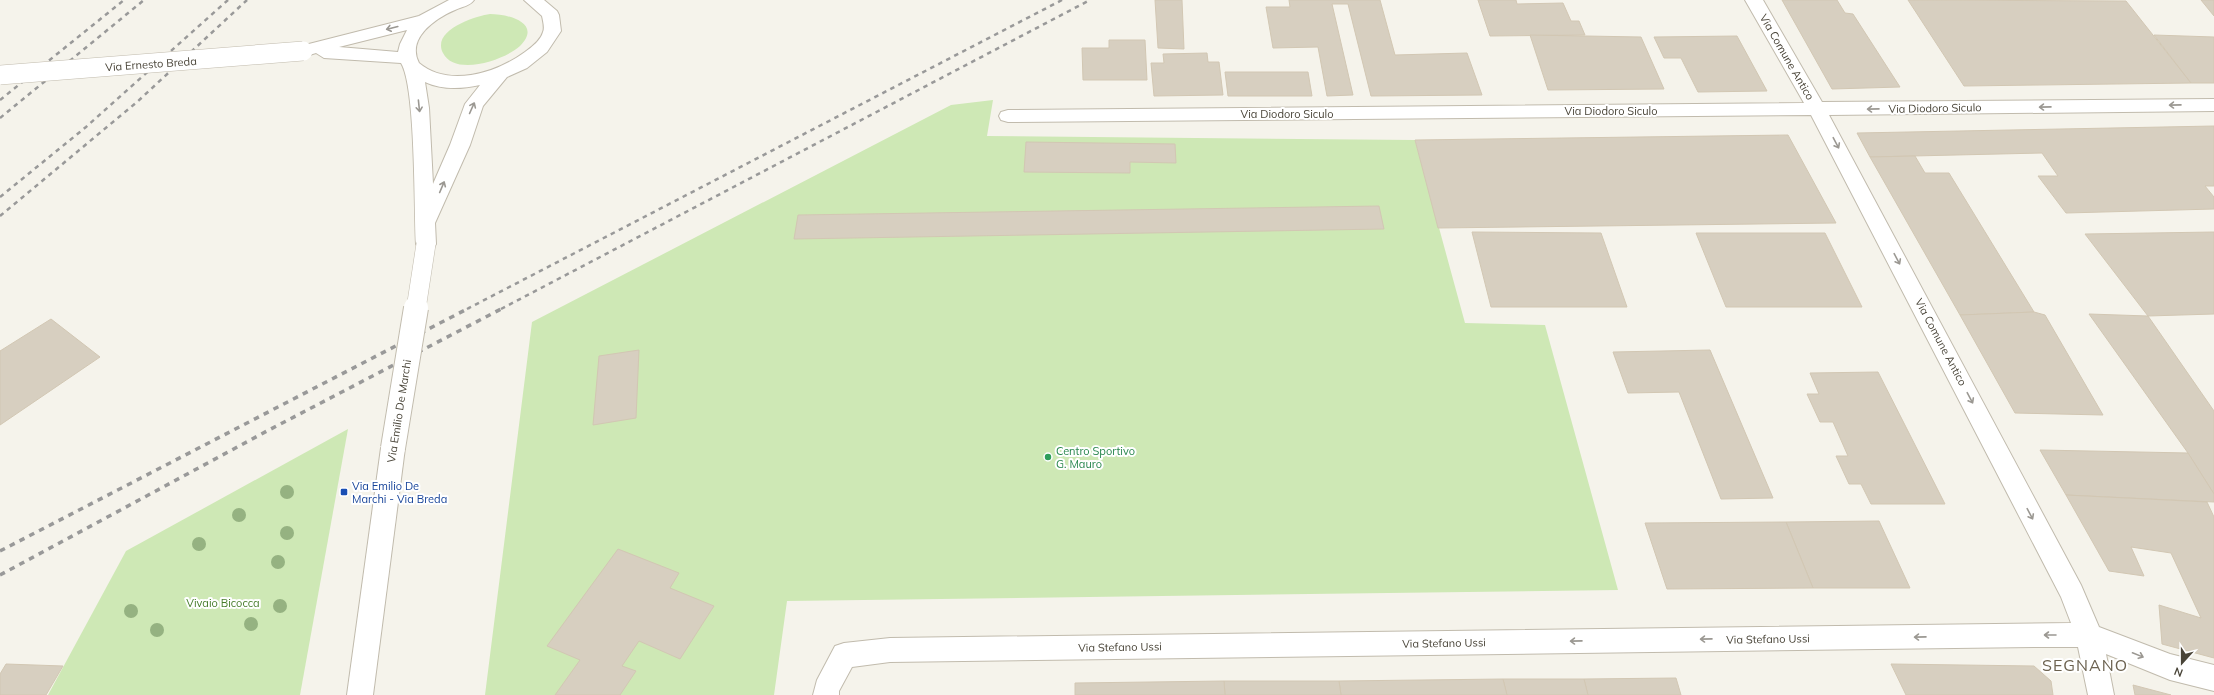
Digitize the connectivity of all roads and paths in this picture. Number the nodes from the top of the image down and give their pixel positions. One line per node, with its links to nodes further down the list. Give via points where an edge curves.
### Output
1 (465, 0): 4 (street, Via Emilio De Marchi)
2 (533, 0): 8 (street, Via Emilio De Marchi, via 546,8 552,17 550,38 531,59)
3 (1754, 0): 10 (street, Via Comune Antico)
4 (434, 11): 5 (street, Via Ernesto Breda, one-way to 5, via 359,37); 6 (street, Via Emilio De Marchi, via 411,37 407,47)
5 (303, 51): 6 (street, Via Ernesto Breda, via 356,54); 7 (street, Via Ernesto Breda, bridge)
6 (411, 63): 8 (street, Via Emilio De Marchi, via 423,74 444,81 471,81); 12 (street, Via Emilio De Marchi, one-way to 12, via 420,108)
7 (0, 75)
8 (499, 75): 12 (street, Via Emilio De Marchi, one-way to 8, via 474,104)
9 (2214, 105): 10 (street, Via Diodoro Siculo, one-way to 10)
10 (1817, 109): 11 (street, Via Diodoro Siculo); 13 (street, Via Comune Antico, one-way to 13, via 2072,593)
11 (1008, 116)
12 (426, 234): 15 (street, Via Emilio De Marchi, bridge, via 392,448)
13 (2089, 635): 14 (street, one-way to 14, via 2170,667); 16 (street, Via Stefano Ussi, one-way to 16, via 890,650 844,655 826,689); 17 (street, Via Comune Antico)
14 (2214, 678)
15 (360, 695)
16 (826, 695)
17 (2102, 695)

